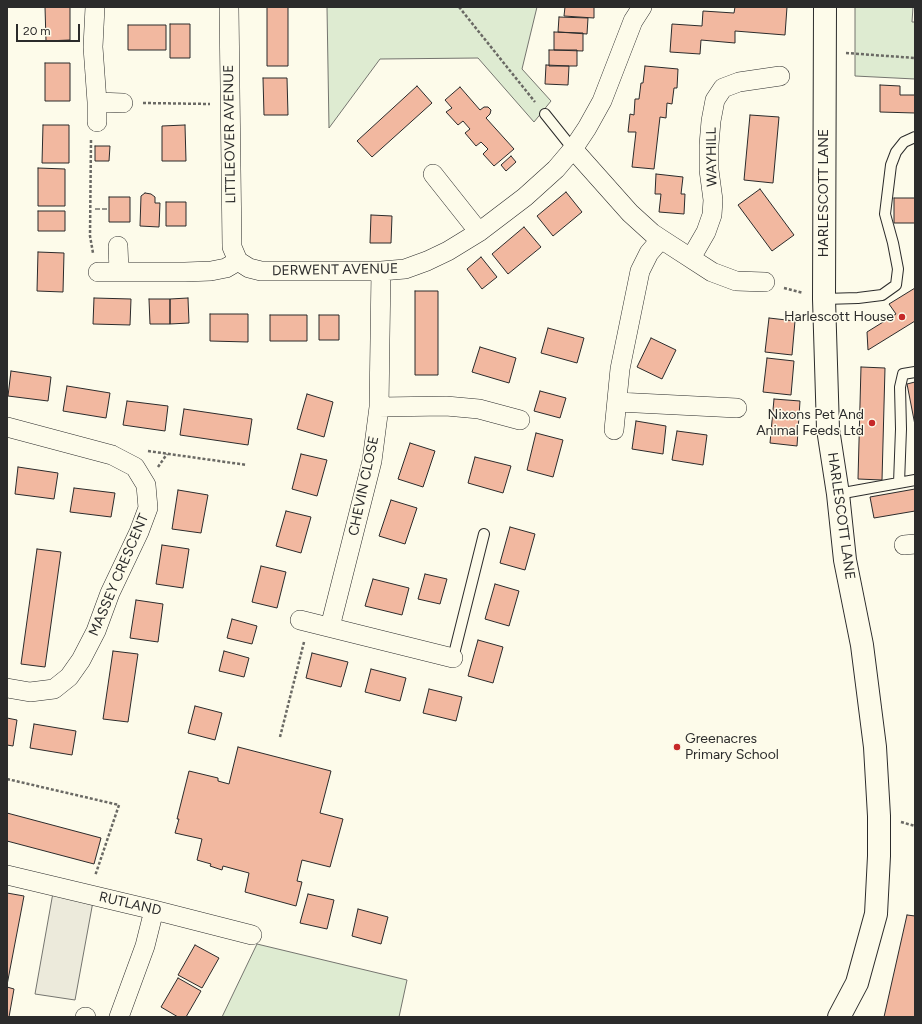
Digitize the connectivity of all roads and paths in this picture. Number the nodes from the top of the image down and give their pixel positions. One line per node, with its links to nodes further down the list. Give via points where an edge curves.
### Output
1 (95, 7): 9 (street, via 93,47)
2 (229, 7): 11 (street, LITTLEOVER AVENUE)
3 (459, 7): 12 (path)
4 (642, 7): 15 (street, DERWENT AVENUE, via 633,20 602,101)
5 (824, 7): 6 (street, HARLESCOTT LANE)
6 (824, 52): 7 (path); 26 (street, HARLESCOTT LANE)
7 (915, 58)
8 (780, 76): 20 (street, WAYHILL, via 739,82 723,88 715,100 709,145 712,215 706,232)
9 (97, 102): 10 (street); 13 (street)
10 (123, 103): 11 (path)
11 (230, 104): 21 (street, LITTLEOVER AVENUE, via 232,247)
12 (545, 114): 15 (lane)
13 (98, 122): 24 (path, via 92,128 90,236)
14 (915, 137): 26 (lane, via 904,142 896,152 891,165 885,214 898,269 896,285 882,295)
15 (572, 149): 17 (street, DERWENT AVENUE, via 556,168 525,196); 18 (street, via 630,213)
16 (433, 174): 17 (street)
17 (479, 232): 23 (street, DERWENT AVENUE, via 448,252 427,261 405,269)
18 (661, 239): 20 (street); 28 (street, via 649,253 640,271 621,362)
19 (118, 246): 22 (street)
20 (691, 258): 25 (street, via 712,272 736,281)
21 (238, 260): 22 (street, via 226,268 211,271); 23 (street, DERWENT AVENUE, via 249,268 261,271)
22 (119, 271): 24 (street)
23 (381, 271): 29 (street, CHEVIN CLOSE)
24 (98, 272)
25 (765, 282): 26 (path)
26 (824, 299): 38 (street, HARLESCOTT LANE, via 828,429)
27 (915, 372): 37 (lane, via 903,374 900,387)
28 (617, 402): 30 (street); 33 (street)
29 (379, 407): 31 (street, via 446,406 479,409); 41 (street, CHEVIN CLOSE, via 372,461)
30 (737, 408)
31 (520, 420)
32 (7, 426): 43 (street, MASSEY CRESCENT, via 112,455 135,467 146,485 148,508 96,631 69,677 54,689 30,692)
33 (614, 430)
34 (145, 450): 35 (path)
35 (247, 465)
36 (915, 480): 37 (lane)
37 (899, 483): 38 (lane)
38 (838, 494): 51 (street, HARLESCOTT LANE, via 875,747 879,816 876,914 857,983)
39 (484, 534): 42 (lane)
40 (304, 621): 41 (street); 44 (path)
41 (330, 627): 42 (street)
42 (453, 658)
43 (7, 688)
44 (280, 738)
45 (7, 779): 47 (path, via 119,806)
46 (7, 876): 47 (street, RUTLAND)
47 (88, 895): 48 (street, RUTLAND)
48 (154, 910): 49 (street, RUTLAND); 50 (street, via 145,946)
49 (252, 935)
50 (119, 1017)
51 (839, 1017)

